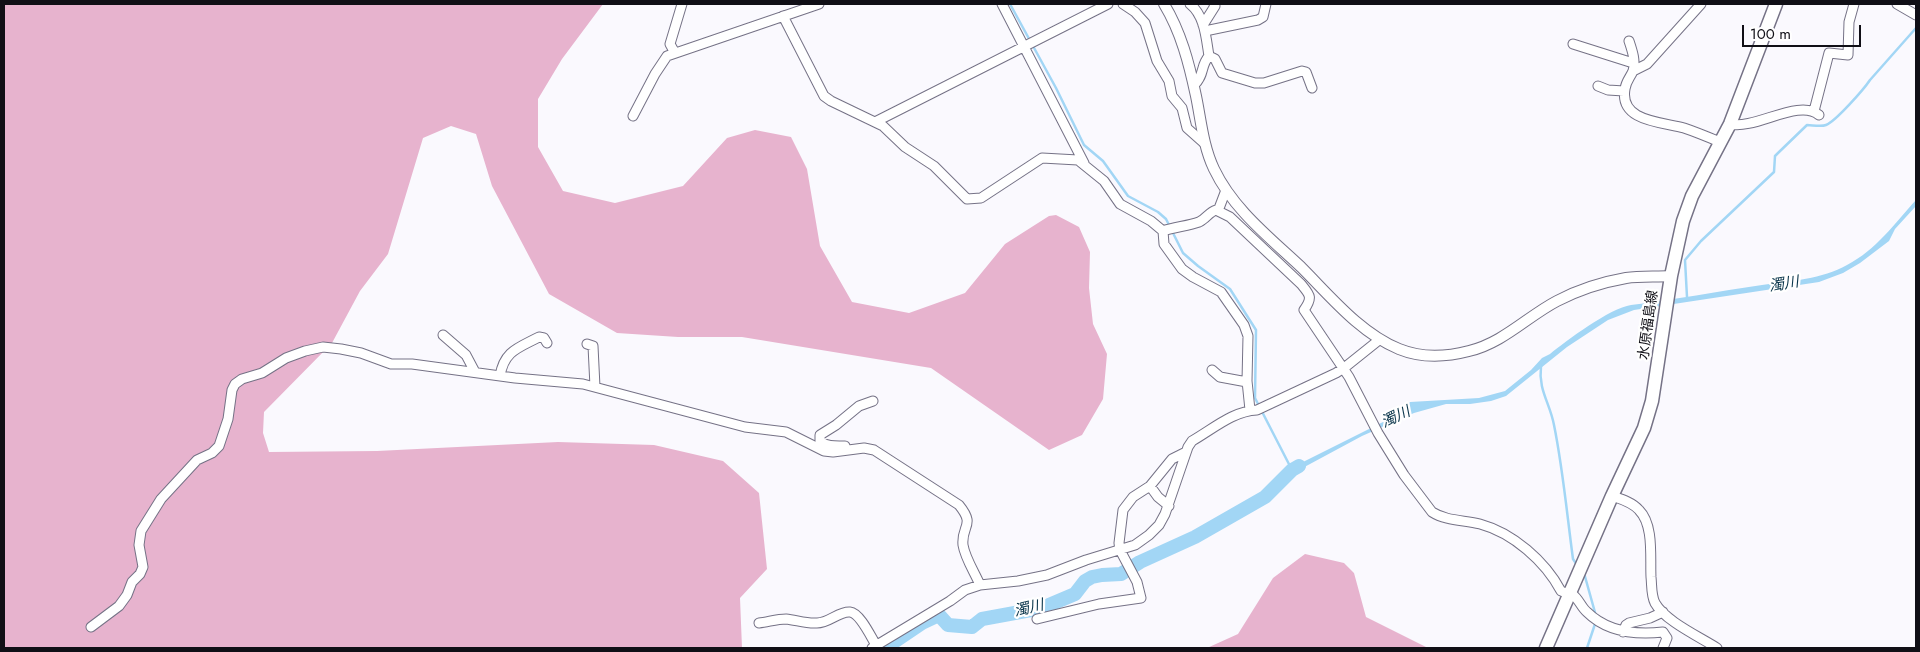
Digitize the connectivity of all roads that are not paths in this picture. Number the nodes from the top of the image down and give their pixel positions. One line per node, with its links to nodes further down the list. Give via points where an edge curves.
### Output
1 (682, 4): 20 (street, via 670,44)
2 (819, 4): 15 (street)
3 (1002, 4): 18 (street)
4 (1108, 4): 18 (street)
5 (1124, 4): 31 (street, via 1145,23 1157,61 1169,82 1172,96 1182,108 1187,128)
6 (1164, 4): 23 (street, via 1176,25)
7 (1190, 4): 16 (street, via 1197,9)
8 (1214, 4): 16 (street)
9 (1266, 4): 16 (street, via 1263,17 1258,20)
10 (1701, 4): 22 (street, via 1647,64)
11 (1776, 4): 29 (main road, 水原福島線)
12 (1854, 4): 29 (street, via 1849,22 1848,55 1829,53 1817,113 1795,111 1764,120)
13 (1897, 4): 14 (street)
14 (1916, 15)
15 (783, 16): 20 (street); 28 (street, via 824,96)
16 (1204, 28): 21 (street)
17 (1629, 41): 22 (street)
18 (1030, 44): 28 (street); 32 (street)
19 (1573, 44): 22 (street)
20 (675, 53): 27 (street, via 667,56)
21 (1210, 56): 23 (street, via 1204,64 1201,79); 25 (street, via 1227,76 1264,83 1302,71 1306,72)
22 (1633, 67): 26 (street)
23 (1194, 85): 31 (street)
24 (1598, 86): 26 (street)
25 (1312, 88)
26 (1624, 91): 30 (street, via 1625,101 1636,115)
27 (633, 116)
28 (875, 122): 32 (street, via 934,166 972,200 989,194 1042,158 1078,160)
29 (1730, 124): 30 (main road, 水原福島線)
30 (1720, 142): 36 (main road, 水原福島線, via 1687,207)
31 (1206, 144): 33 (street, via 1214,169)
32 (1084, 164): 35 (street, via 1104,182 1120,204)
33 (1226, 190): 34 (street); 38 (street, via 1250,220)
34 (1218, 211): 35 (street, via 1198,222); 41 (street, via 1230,217 1310,294 1304,310)
35 (1169, 229): 45 (street, via 1164,244 1182,269 1221,292 1244,325 1248,336)
36 (1671, 276): 38 (street, via 1626,278 1582,291 1557,301 1490,344 1471,351 1424,356); 52 (main road, 水原福島線, via 1652,401 1644,428)
37 (443, 335): 43 (street, via 466,355)
38 (1379, 340): 41 (street)
39 (547, 342): 44 (street, via 539,337 506,357)
40 (587, 344): 46 (street, via 593,346)
41 (1344, 368): 48 (street); 56 (street, via 1378,433 1432,512 1481,525 1515,541 1544,566 1561,591)
42 (1212, 370): 45 (street, via 1220,377)
43 (475, 372): 44 (street); 60 (street, via 391,364 361,353 323,347 286,358 262,374 242,379 232,390 228,419 219,446 198,460 161,499 141,531 139,545 143,566 140,574 119,606)
44 (500, 376): 46 (street)
45 (1247, 382): 48 (street)
46 (595, 387): 49 (street, via 745,427 791,434 824,451)
47 (873, 401): 49 (street, via 859,406 820,435 824,444)
48 (1257, 409): 50 (street, via 1227,419 1192,442)
49 (854, 449): 55 (street, via 874,450 966,514 964,547)
50 (1186, 452): 51 (street, via 1172,459); 53 (street)
51 (1150, 486): 53 (street); 54 (street, via 1133,497 1123,510)
52 (1612, 496): 56 (main road, 水原福島線); 57 (street, via 1632,504 1645,518 1652,593)
53 (1169, 506): 54 (street, via 1159,525 1149,535)
54 (1120, 550): 55 (street, via 1047,575); 58 (street, via 1141,598)
55 (980, 586): 62 (street, via 965,590)
56 (1570, 593): 61 (street, via 1586,612 1610,628); 63 (main road, 水原福島線)
57 (1663, 612): 61 (street, via 1629,623); 65 (street)
58 (1037, 619)
59 (760, 623): 62 (street, via 785,619 817,624 850,612 863,624)
60 (91, 627)
61 (1623, 632): 64 (street, via 1663,632 1667,638)
62 (874, 647)
63 (1546, 648)
64 (1663, 648)
65 (1717, 648)

